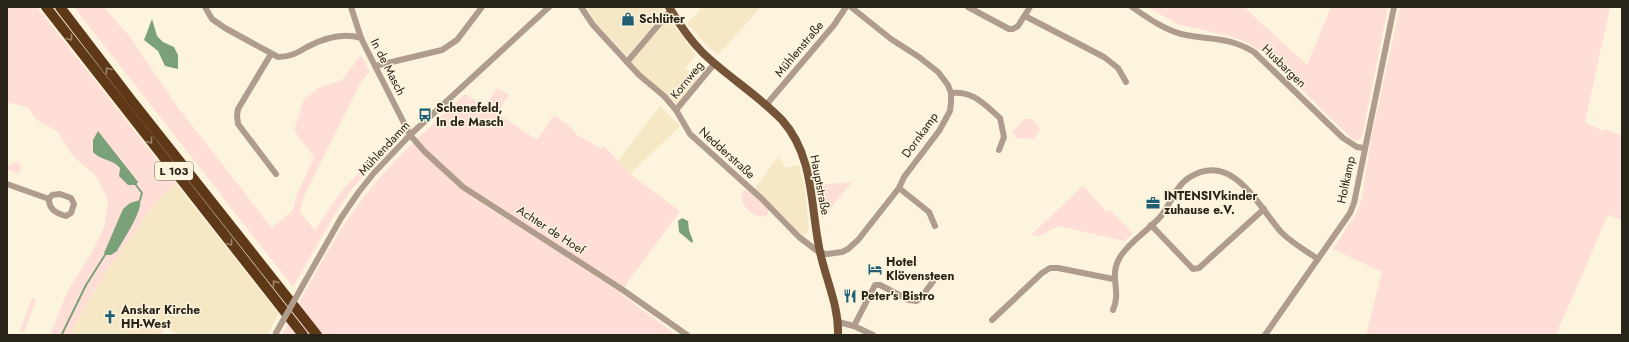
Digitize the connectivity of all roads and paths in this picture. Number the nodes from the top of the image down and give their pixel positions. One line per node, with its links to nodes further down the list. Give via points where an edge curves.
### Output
1 (46, 7): 45 (highway, L 103, one-way to 45)
2 (60, 7): 46 (highway, L 103, one-way to 2)
3 (205, 7): 18 (street, via 212,19)
4 (351, 7): 17 (street, In de Masch)
5 (482, 7): 21 (street, via 460,36 442,50)
6 (549, 7): 26 (street, Mühlendamm)
7 (581, 7): 19 (street, Nedderstraße, via 593,25)
8 (846, 7): 24 (street, Mühlenstraße, via 834,25)
9 (851, 7): 23 (street, via 891,39 930,65 943,78)
10 (968, 7): 16 (street, via 1009,29 1014,29)
11 (1030, 7): 16 (street)
12 (1132, 7): 15 (street, Husbargen)
13 (1394, 7): 27 (street, Holtkamp)
14 (670, 9): 19 (street); 20 (main road, Hauptstraße, via 692,41)
15 (1140, 9): 27 (street, Husbargen, via 1173,32 1220,38 1254,52 1343,138 1357,148)
16 (1024, 16): 22 (street, via 1104,57 1118,68)
17 (361, 38): 18 (street, via 340,35 325,39 287,57); 21 (street, In de Masch)
18 (271, 54): 29 (street, via 236,115 238,124)
19 (627, 62): 25 (street, Nedderstraße)
20 (715, 63): 24 (main road, Hauptstraße); 25 (street, Kornweg)
21 (375, 66): 26 (street, In de Masch)
22 (1126, 82)
23 (951, 93): 28 (street, via 967,93 1000,118 1004,137); 31 (street, Dornkamp, via 950,111 946,120 904,177)
24 (766, 105): 36 (main road, Hauptstraße, via 794,136 802,152 807,167)
25 (676, 110): 36 (street, Nedderstraße, via 690,134 763,200 799,237)
26 (410, 135): 44 (street, Mühlendamm, bridge, via 358,193 337,224); 47 (street, Achter de Hoef, via 463,187 620,288)
27 (1364, 148): 37 (street, Holtkamp, via 1350,213)
28 (999, 150)
29 (276, 174)
30 (7, 184): 32 (street)
31 (899, 188): 35 (street, via 929,212); 36 (street, Dornkamp, via 848,249 835,254)
32 (49, 199)
33 (1264, 210): 34 (street, via 1199,268 1193,268); 34 (street, via 1236,178 1220,171 1210,171 1199,173 1181,185 1161,216); 37 (street, via 1288,238)
34 (1152, 225): 38 (street, via 1120,257)
35 (935, 226)
36 (820, 253): 42 (main road, Hauptstraße)
37 (1318, 259): 50 (street, Holtkamp)
38 (1113, 279): 40 (street, via 1117,295); 41 (street, via 1050,268)
39 (934, 280): 43 (street, via 916,301 875,285)
40 (1113, 310)
41 (992, 320)
42 (838, 322): 43 (street); 48 (main road, Hauptstraße)
43 (854, 326): 49 (street)
44 (275, 334)
45 (303, 335)
46 (317, 335)
47 (687, 335)
48 (838, 335)
49 (873, 335)
50 (1265, 335)

